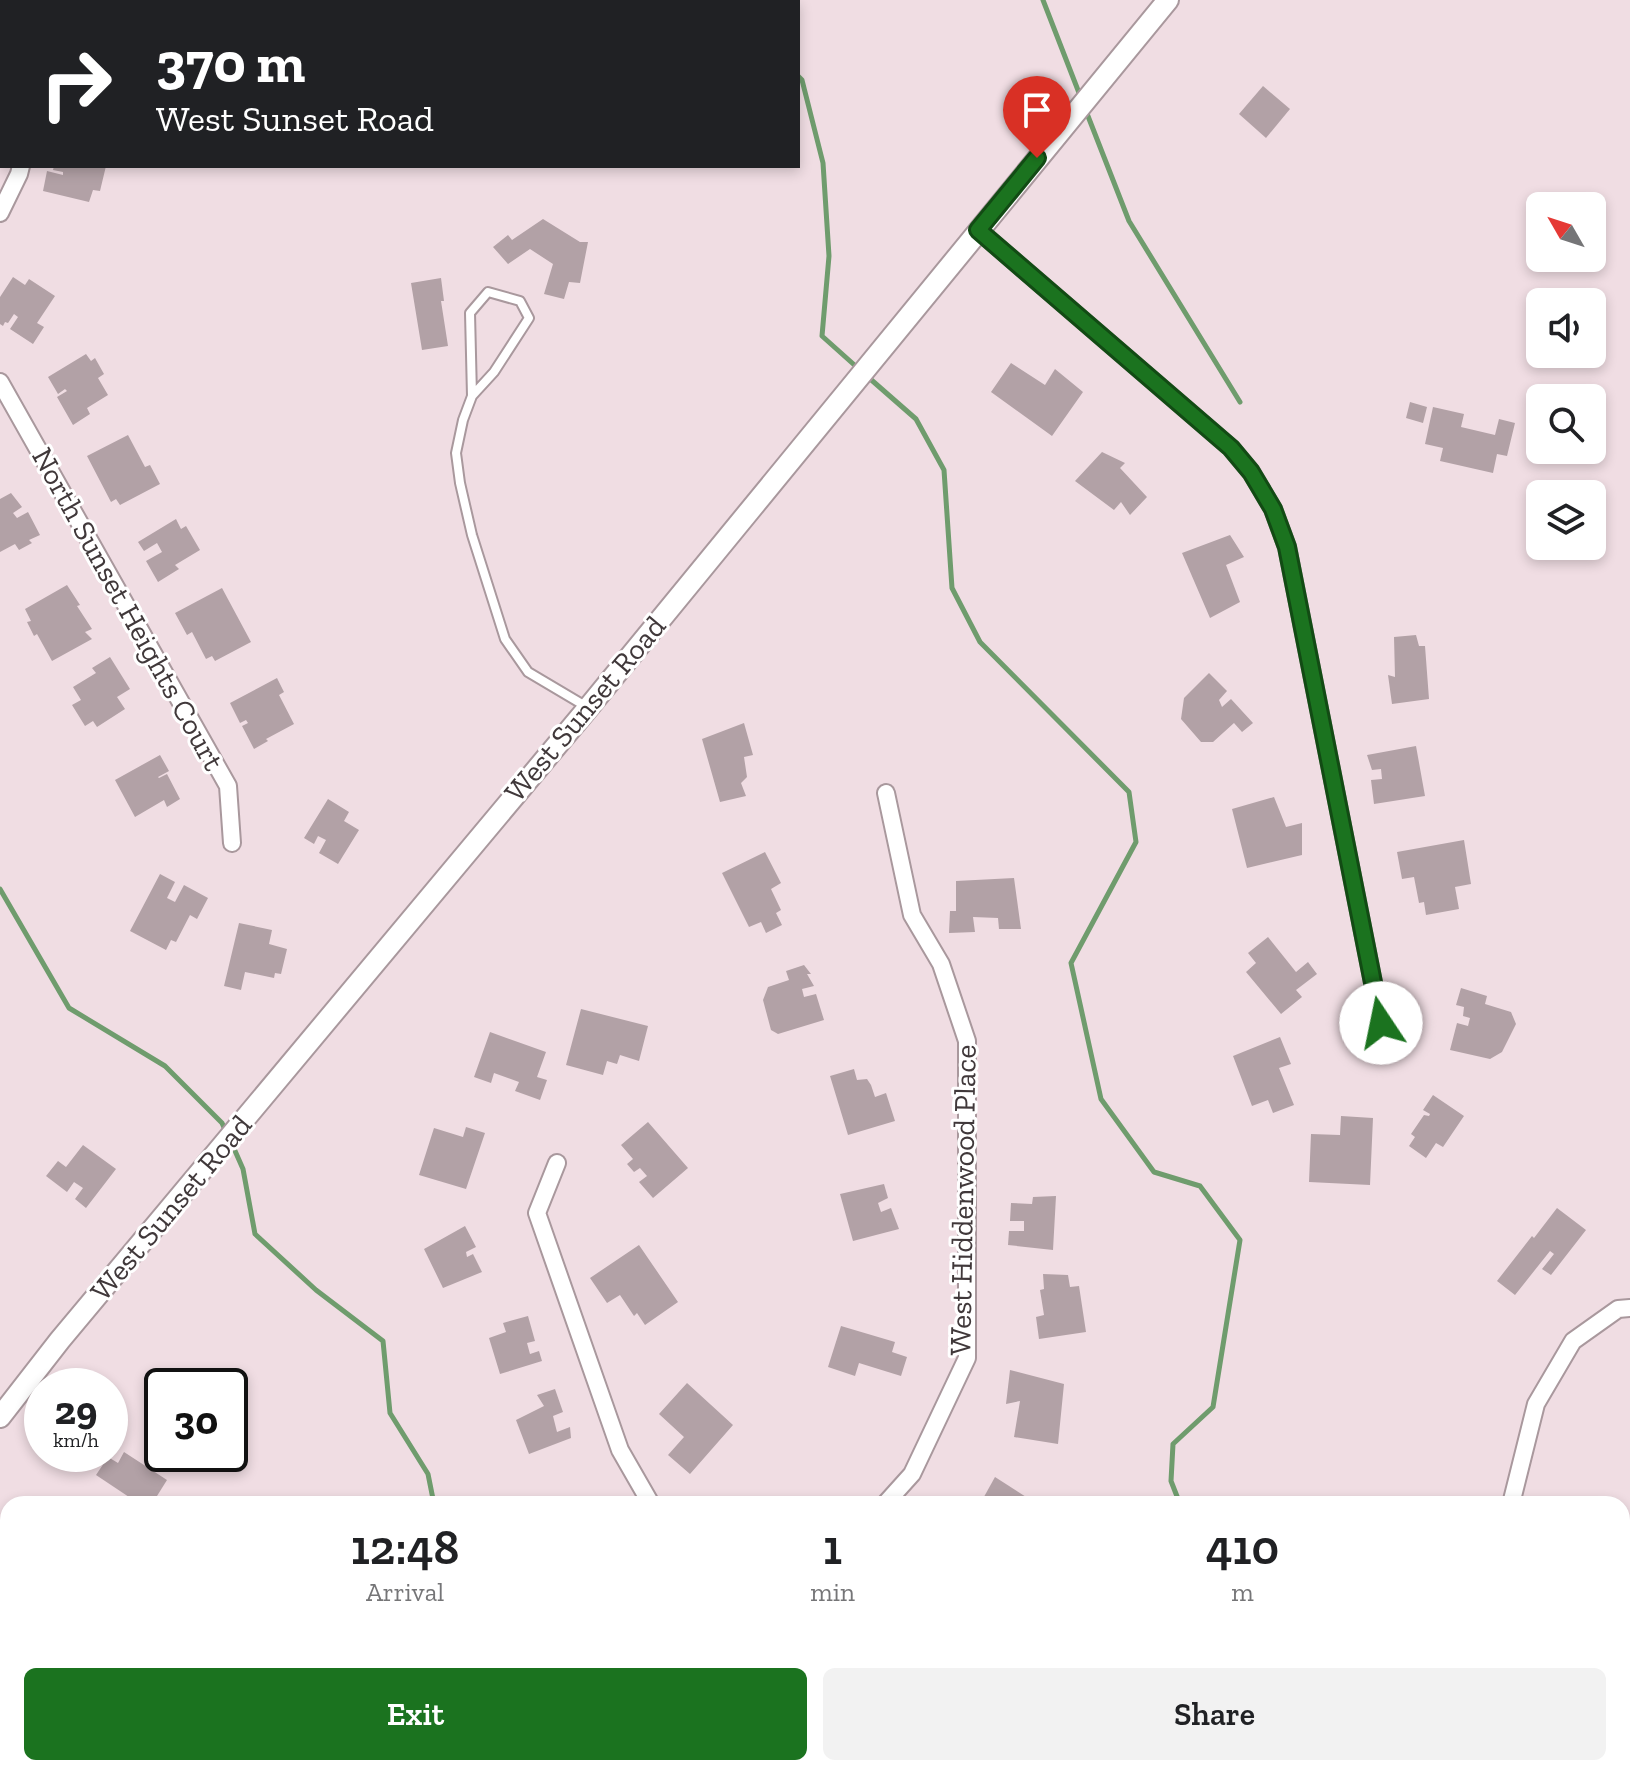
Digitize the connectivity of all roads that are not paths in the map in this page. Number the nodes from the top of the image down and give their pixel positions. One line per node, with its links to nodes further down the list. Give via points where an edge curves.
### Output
1 (1168, 0): 4 (street, West Sunset Road)
2 (20, 168): 3 (street)
3 (0, 213)
4 (978, 230): 7 (street, West Sunset Road); 10 (street, via 1231,448 1273,509 1287,547)
5 (0, 382): 9 (street, North Sunset Heights Court, via 228,786)
6 (472, 396): 6 (lane, via 529,318 520,301 488,292 470,313); 7 (lane, via 456,453 460,483 505,639 528,672)
7 (588, 708): 13 (street, West Sunset Road)
8 (886, 793): 15 (street, West Hiddenwood Place, via 912,915 941,964 967,1041 967,1358 912,1474)
9 (232, 843)
10 (1381, 1023)
11 (557, 1163): 14 (street, via 537,1213 620,1450)
12 (1630, 1308): 16 (street, via 1618,1309 1573,1341 1536,1404)
13 (0, 1417)
14 (646, 1496)
15 (892, 1496)
16 (1513, 1496)

